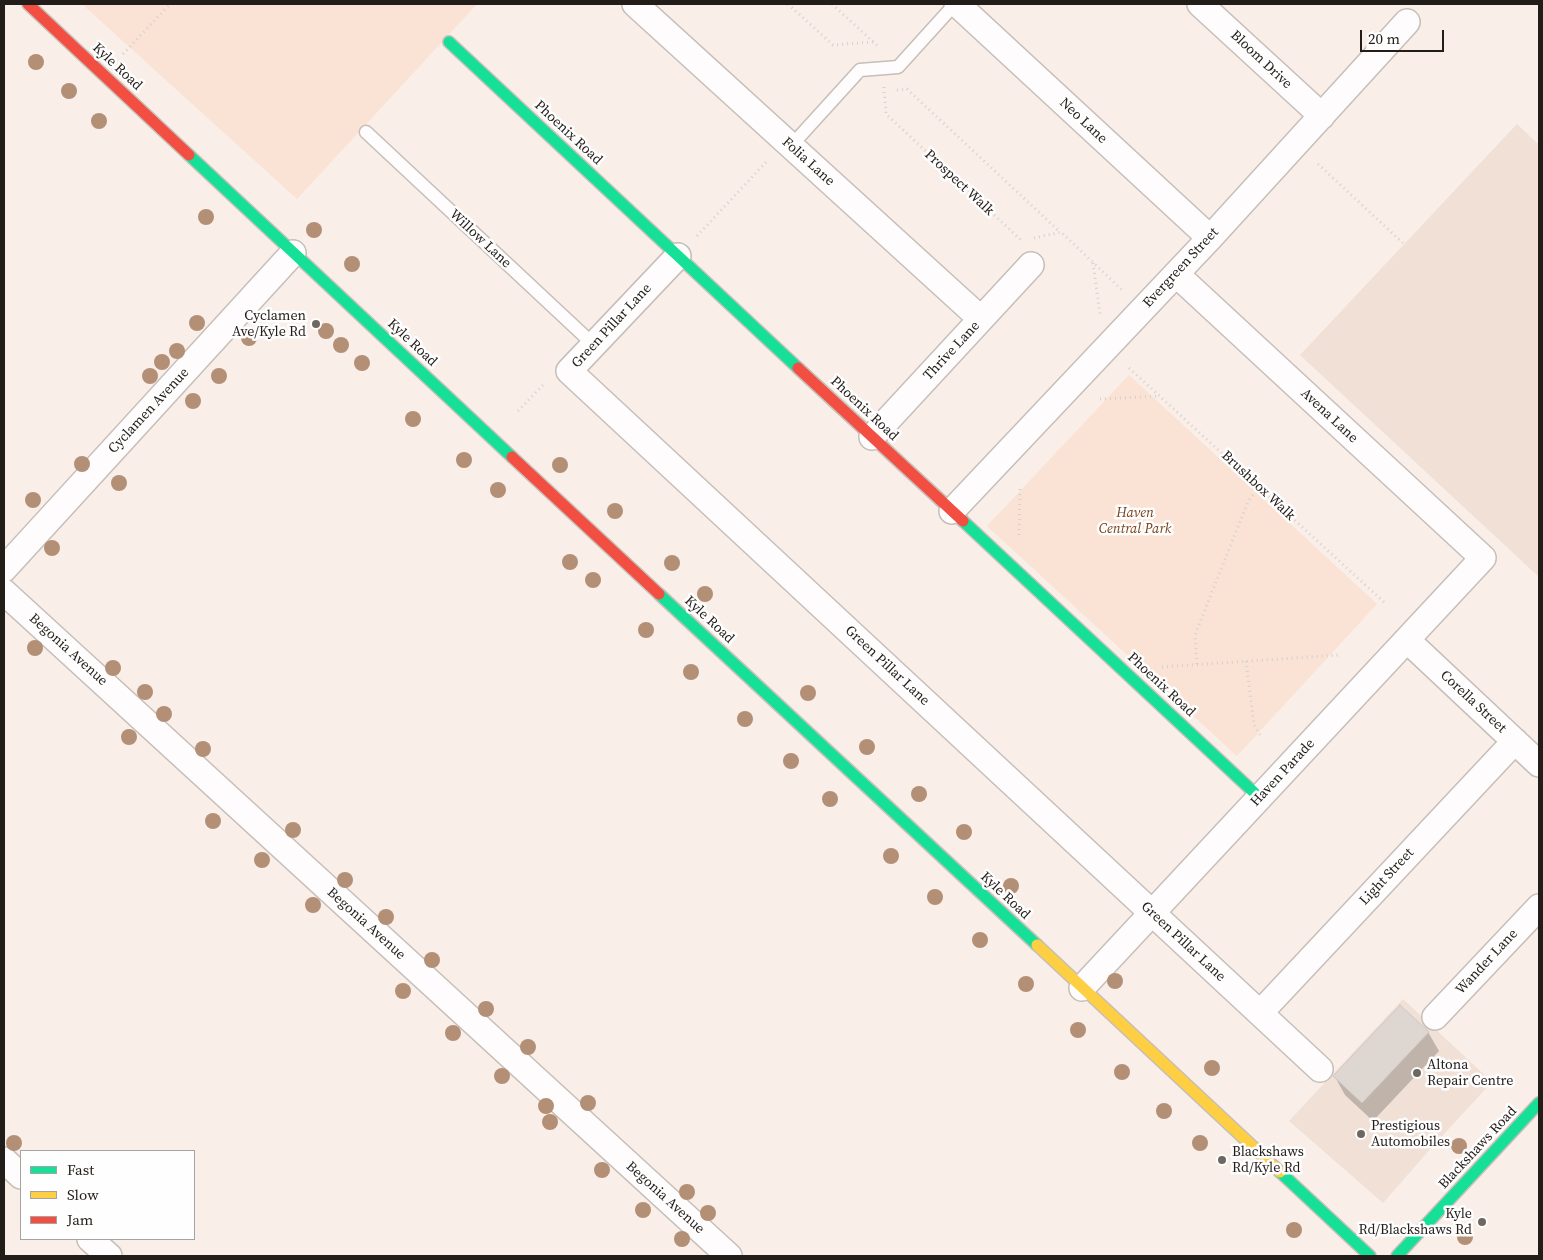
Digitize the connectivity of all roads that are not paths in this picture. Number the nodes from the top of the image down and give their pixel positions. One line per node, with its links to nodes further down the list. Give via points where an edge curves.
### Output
1 (28, 4): 11 (street, Kyle Road)
2 (635, 4): 9 (street, Folia Lane)
3 (956, 4): 9 (lane, via 898,67 860,70); 10 (street, Neo Lane)
4 (1200, 4): 7 (street, Bloom Drive)
5 (1407, 22): 7 (street, Evergreen Street)
6 (449, 42): 12 (street, Phoenix Road)
7 (1322, 116): 10 (street, Evergreen Street)
8 (366, 132): 16 (lane, Willow Lane)
9 (788, 144): 15 (street, Folia Lane)
10 (1210, 238): 14 (street, Evergreen Street)
11 (293, 253): 20 (street, Cyclamen Avenue); 28 (street, Kyle Road)
12 (678, 256): 16 (street, Green Pillar Lane); 17 (street, Phoenix Road)
13 (1032, 265): 15 (street, Thrive Lane)
14 (1176, 274): 18 (street, Evergreen Street); 19 (street, Avena Lane)
15 (981, 319): 17 (street, Thrive Lane)
16 (594, 345): 27 (street, Green Pillar Lane, via 569,371)
17 (872, 437): 18 (street, Phoenix Road)
18 (952, 511): 25 (street, Phoenix Road)
19 (1483, 558): 22 (street, Haven Parade)
20 (4, 569)
21 (4, 592): 37 (street, Begonia Avenue)
22 (1407, 640): 23 (street, Corella Street); 25 (street, Haven Parade)
23 (1515, 741): 24 (street, Corella Street); 29 (street, Light Street)
24 (1539, 764)
25 (1260, 798): 27 (street, Haven Parade)
26 (1539, 906): 30 (street, Wander Lane)
27 (1152, 913): 28 (street, Haven Parade); 29 (street, Green Pillar Lane)
28 (1082, 988): 38 (street, Kyle Road)
29 (1260, 1013): 31 (street, Green Pillar Lane)
30 (1435, 1017)
31 (1320, 1069)
32 (1539, 1103): 39 (street, Blackshaws Road)
33 (4, 1160): 34 (street)
34 (20, 1175)
35 (91, 1240): 36 (street)
36 (109, 1256)
37 (729, 1256)
38 (1370, 1256)
39 (1398, 1256)

